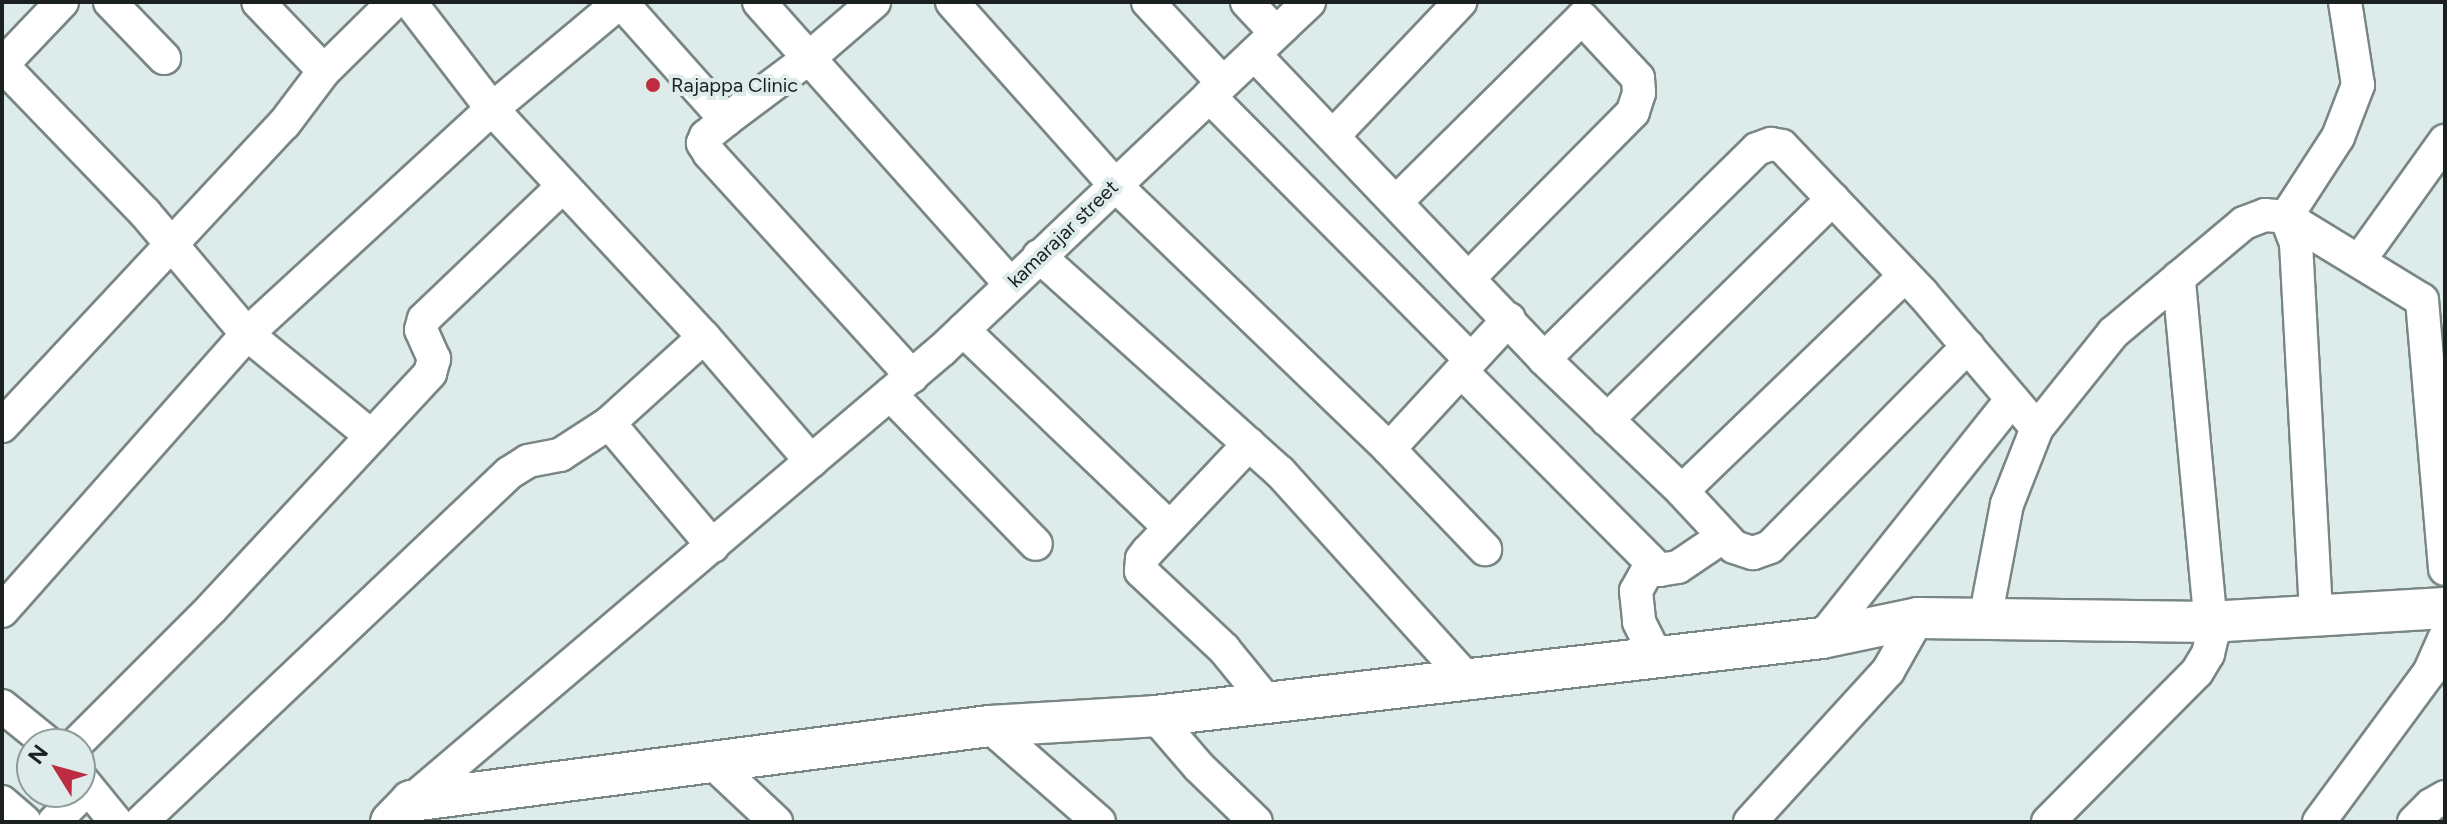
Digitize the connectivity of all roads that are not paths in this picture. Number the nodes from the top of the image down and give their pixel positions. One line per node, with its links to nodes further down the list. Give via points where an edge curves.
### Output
1 (62, 2): 19 (street)
2 (110, 2): 17 (street)
3 (258, 2): 20 (street)
4 (394, 2): 20 (street)
5 (410, 2): 22 (street)
6 (620, 2): 22 (street); 23 (street)
7 (759, 2): 18 (street)
8 (952, 2): 26 (street)
9 (1148, 2): 21 (street)
10 (1247, 2): 16 (street)
11 (1309, 2): 16 (street, kamarajar street)
12 (1460, 2): 24 (street)
13 (2345, 2): 30 (street, via 2358,85 2338,137)
14 (864, 5): 18 (street)
15 (1574, 10): 29 (street); 35 (street, via 1638,78 1633,112)
16 (1265, 44): 21 (street, kamarajar street); 24 (street)
17 (164, 58)
18 (809, 58): 23 (street); 37 (street)
19 (2, 65): 31 (street)
20 (324, 71): 31 (street, via 284,124)
21 (1216, 90): 26 (street, kamarajar street); 45 (street)
22 (492, 109): 27 (street); 41 (street)
23 (726, 120): 46 (street, via 706,136 703,143 709,153)
24 (1333, 136): 29 (street)
25 (2445, 141): 33 (street)
26 (1115, 185): 32 (street, kamarajar street); 54 (street)
27 (562, 187): 42 (street); 52 (street, via 424,319 421,330 433,367)
28 (1833, 199): 34 (street); 44 (street, via 1782,146 1757,149); 48 (street)
29 (1397, 201): 35 (street)
30 (2286, 217): 33 (street); 36 (street, via 2265,215 2244,223); 67 (street, via 2296,243)
31 (171, 243): 41 (street); 50 (street)
32 (1039, 256): 37 (street, kamarajar street); 53 (street)
33 (2359, 261): 38 (street)
34 (1905, 276): 43 (street); 56 (street)
35 (1470, 277): 39 (street)
36 (2179, 278): 51 (street, via 2113,333); 69 (street)
37 (1010, 284): 40 (street, kamarajar street)
38 (2434, 305): 63 (street)
39 (1509, 319): 44 (street); 45 (street)
40 (963, 330): 46 (street, kamarajar street); 57 (street)
41 (247, 334): 52 (street); 65 (street)
42 (704, 337): 49 (street); 55 (street)
43 (1968, 346): 47 (street); 58 (street, via 1770,547 1753,553 1734,547)
44 (1544, 359): 48 (street)
45 (1466, 365): 54 (street); 62 (street)
46 (901, 385): 55 (street, kamarajar street); 59 (street)
47 (2012, 399): 51 (street); 71 (street)
48 (1607, 420): 56 (street)
49 (609, 423): 60 (street); 87 (street, via 560,455 528,461 509,473)
50 (2, 426)
51 (2037, 428): 68 (street, via 2007,504)
52 (371, 436): 79 (street)
53 (1249, 444): 57 (street); 73 (street)
54 (1389, 449): 61 (street)
55 (811, 461): 60 (street, kamarajar street)
56 (1682, 491): 58 (street)
57 (1170, 528): 74 (street, via 1142,559 1141,571 1224,649)
58 (1724, 536): 62 (street, via 1678,567 1659,570)
59 (1036, 544)
60 (713, 546): 84 (street, kamarajar street)
61 (1485, 549)
62 (1651, 564): 72 (street, via 1636,591 1639,622)
63 (2445, 569)
64 (2445, 608): 67 (main road)
65 (2, 611)
66 (1918, 618): 68 (main road); 71 (main road); 91 (street, via 1888,671)
67 (2316, 618): 69 (main road)
68 (1985, 619): 69 (main road)
69 (2209, 622): 92 (street, via 2208,654 2197,672)
70 (2445, 637): 93 (street, via 2429,673)
71 (1822, 638): 72 (main road)
72 (1657, 658): 73 (main road)
73 (1469, 681): 74 (main road)
74 (1268, 703): 76 (main road)
75 (2, 706): 78 (street)
76 (1155, 716): 77 (main road); 90 (street)
77 (989, 726): 80 (main road); 89 (street)
78 (29, 728)
79 (92, 728)
80 (712, 762): 84 (main road); 88 (street)
81 (2445, 797): 94 (street)
82 (96, 798): 86 (street)
83 (2, 802): 85 (street)
84 (401, 811)
85 (25, 822)
86 (116, 822)
87 (141, 822)
88 (776, 822)
89 (1099, 822)
90 (1256, 822)
91 (1750, 822)
92 (2048, 822)
93 (2319, 822)
94 (2414, 822)

